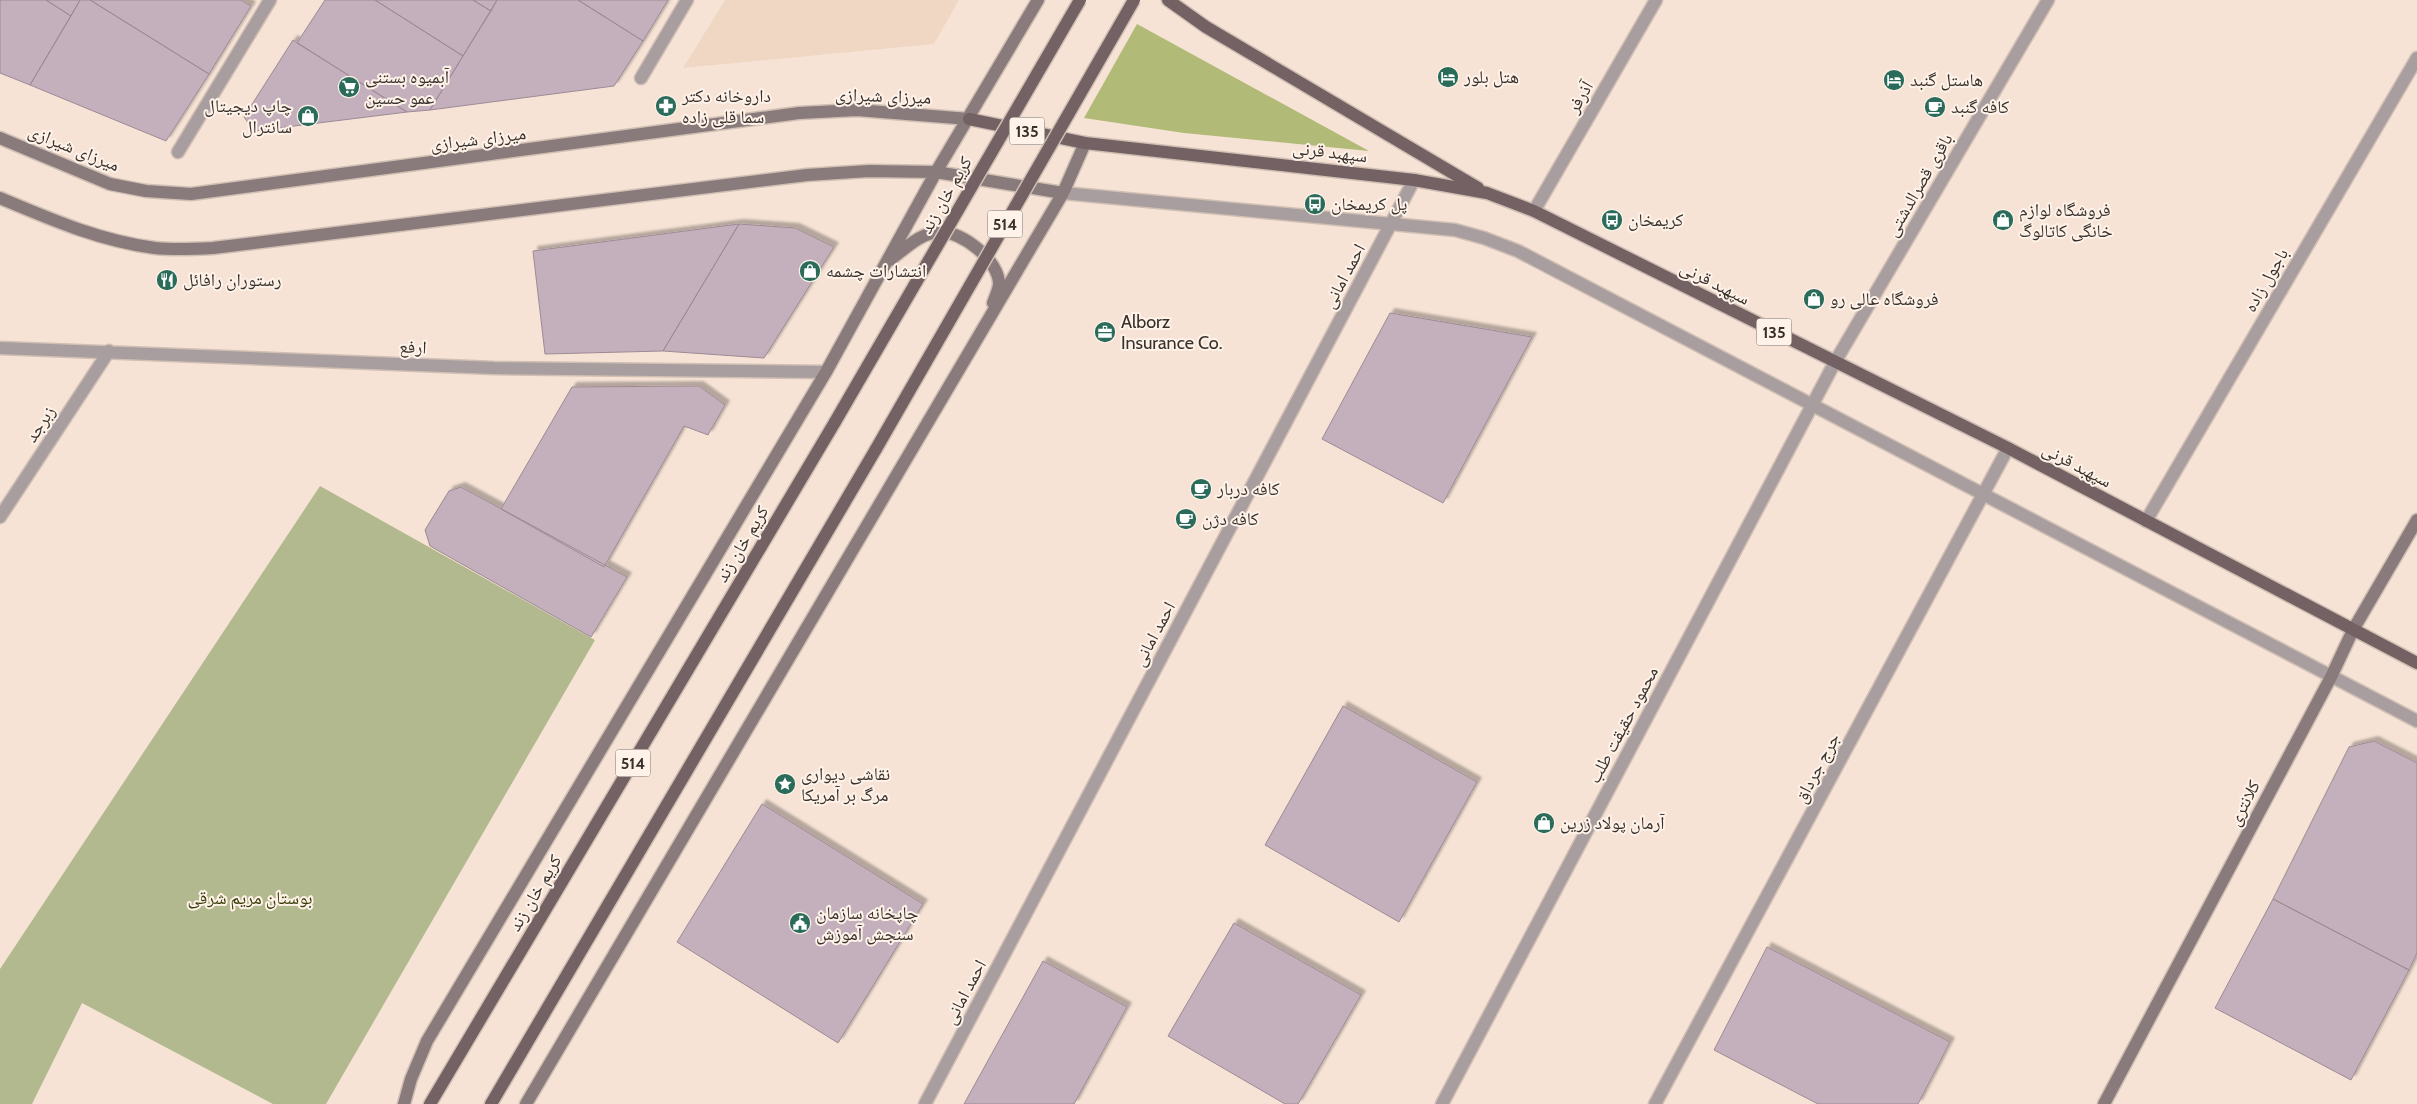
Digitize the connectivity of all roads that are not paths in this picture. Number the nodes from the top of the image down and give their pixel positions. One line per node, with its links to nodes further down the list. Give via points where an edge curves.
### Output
1 (270, 0): 14 (street)
2 (687, 0): 10 (street)
3 (1038, 0): 11 (main road, کریم خان زند)
4 (1080, 0): 39 (main road, کریم خان زند / 514, bridge, via 835,422)
5 (1134, 0): 40 (main road, 514, bridge, via 876,448)
6 (1168, 0): 18 (main road, via 1206,27)
7 (1656, 0): 20 (street, آذرفر)
8 (2048, 0): 26 (street, باقری قصرالدشتی)
9 (2417, 58): 33 (street, باجول زاده)
10 (641, 78)
11 (969, 119): 12 (main road, میرزای شیرازی, via 857,110 800,113 191,194 146,191 110,184); 13 (main road, سپهبد قرنی / 135); 15 (main road, کریم خان زند)
12 (0, 138)
13 (1085, 143): 16 (main road, سپهبد قرنی / 135); 17 (main road)
14 (178, 152)
15 (936, 172): 17 (main road); 19 (main road, via 869,171 807,175 213,248 157,248 132,244 65,226); 22 (main road, کریم خان زند)
16 (1414, 180): 18 (main road, سپهبد قرنی / 135); 21 (street, احمد امانی)
17 (1063, 193): 21 (street); 23 (main road)
18 (1486, 193): 20 (main road, سپهبد قرنی / 135)
19 (0, 198)
20 (1534, 212): 26 (main road, سپهبد قرنی / 135)
21 (1390, 225): 28 (street, via 1455,230 1518,251); 42 (street, احمد امانی)
22 (886, 264): 23 (main road, via 930,234 955,235 971,244 992,263 998,275 999,285); 27 (main road, کریم خان زند)
23 (988, 322): 41 (main road)
24 (0, 348): 25 (street, ارفع)
25 (109, 351): 27 (street, ارفع, via 494,368); 31 (street, زبرجد)
26 (1835, 362): 28 (street, محمود حقیقت طلب); 29 (main road, سپهبد قرنی / 135)
27 (826, 372): 38 (main road, کریم خان زند, via 427,1042)
28 (1813, 405): 30 (street); 43 (street, محمود حقیقت طلب)
29 (2008, 448): 30 (street, جرج جرداق); 33 (main road, سپهبد قرنی / 135)
30 (1984, 495): 36 (street); 44 (street, جرج جرداق)
31 (0, 517)
32 (2417, 520): 34 (main road, کلانتری)
33 (2146, 521): 34 (main road, سپهبد قرنی / 135)
34 (2353, 630): 35 (main road, سپهبد قرنی / 135); 36 (main road, کلانتری)
35 (2417, 663)
36 (2331, 677): 37 (street); 45 (main road, کلانتری)
37 (2417, 721)
38 (404, 1104)
39 (430, 1104)
40 (491, 1104)
41 (526, 1104)
42 (925, 1104)
43 (1442, 1104)
44 (1655, 1104)
45 (2104, 1104)

